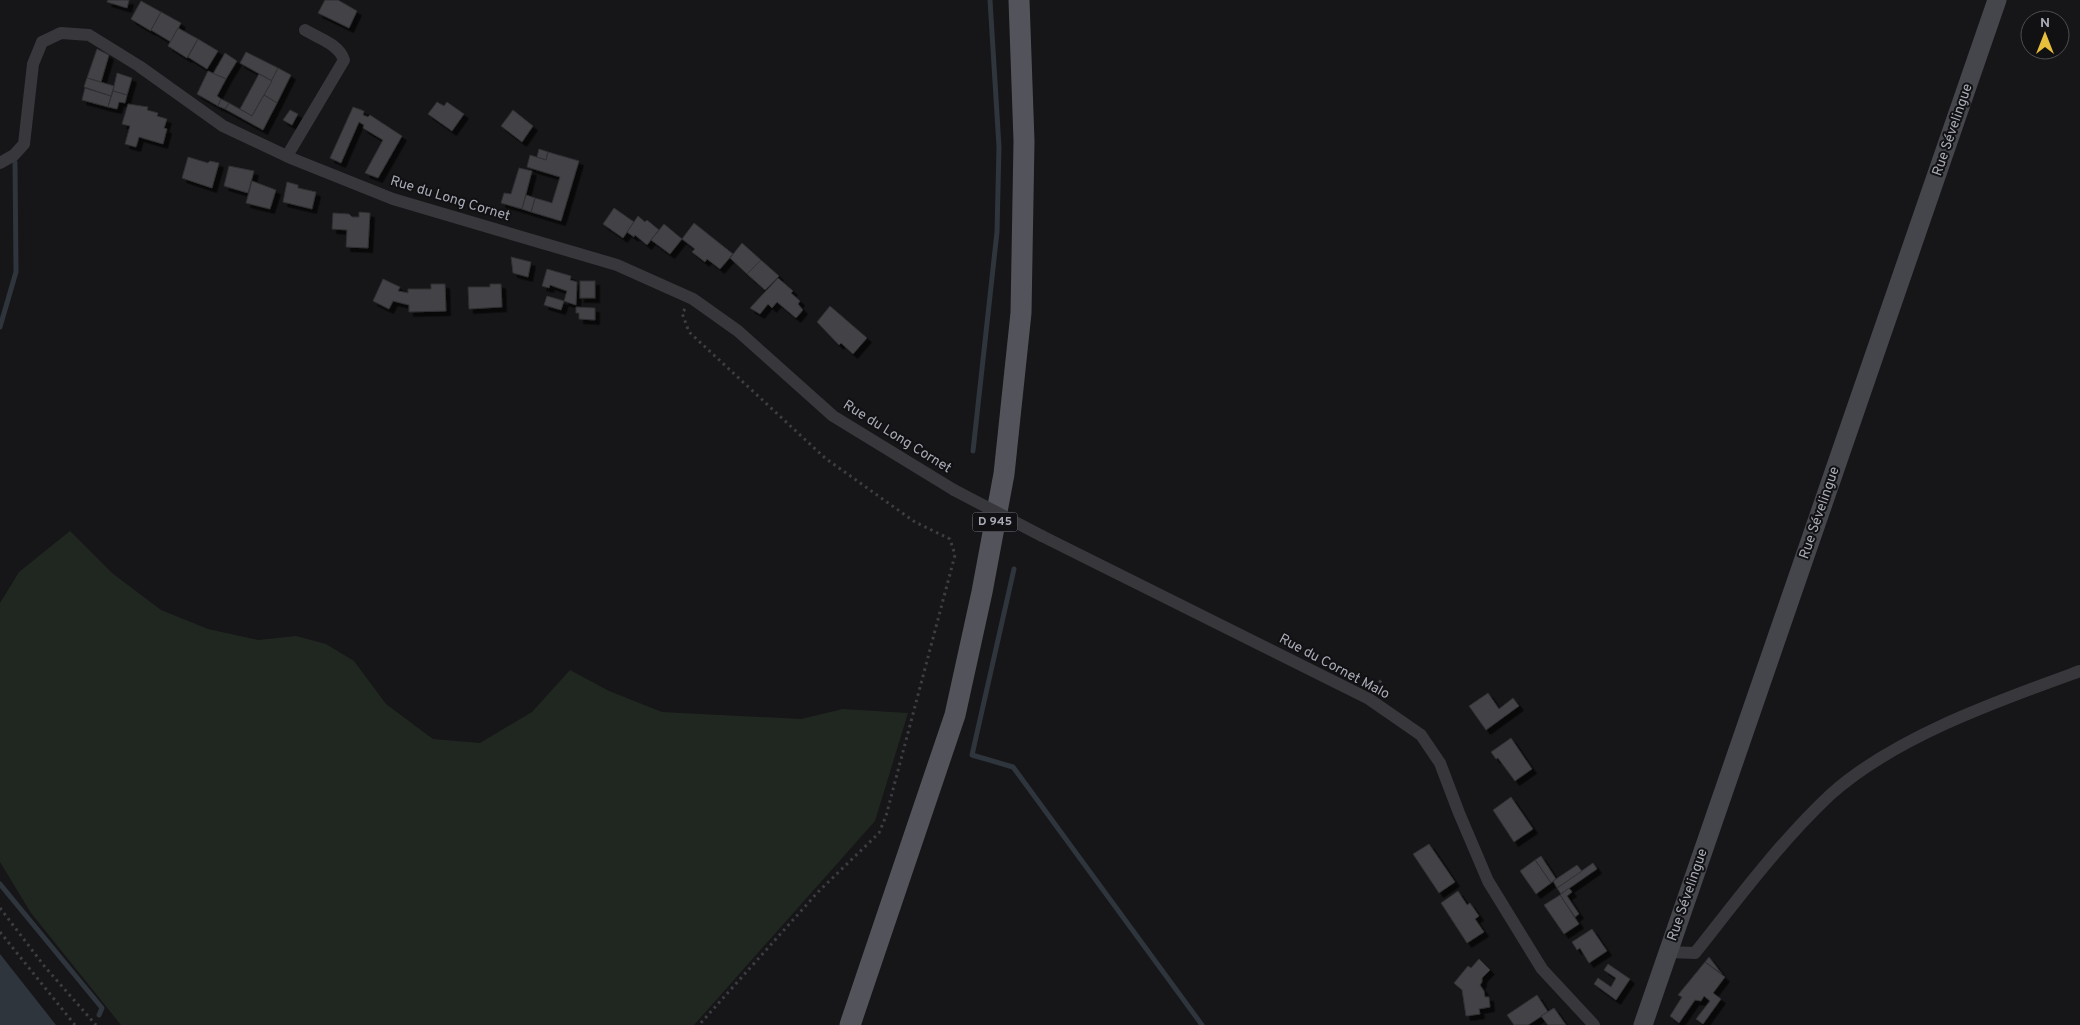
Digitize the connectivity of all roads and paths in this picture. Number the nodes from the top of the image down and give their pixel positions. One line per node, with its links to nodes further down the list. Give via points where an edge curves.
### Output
1 (1018, 0): 15 (main road, D 945, via 1024,141 1021,313 1004,474 955,715)
2 (1997, 0): 11 (main road, Rue Sévelingue)
3 (305, 30): 4 (street, via 333,46 342,53 344,60)
4 (287, 156): 5 (street, Rue du Long Cornet, via 223,126 89,35 61,33 42,42 33,64 24,144 14,156); 6 (street, Rue du Long Cornet, via 393,199 617,265)
5 (0, 163)
6 (693, 299): 7 (street, Rue du Long Cornet, via 738,331 833,416); 14 (path, via 682,313 689,332 825,458 915,522 950,539 955,555 879,833 818,892)
7 (954, 490): 16 (street, Rue du Cornet Malo, bridge, via 1369,699 1420,735 1440,762 1488,881 1542,969)
8 (2080, 671): 11 (street, via 1944,725 1872,764 1832,794 1776,851 1695,953)
9 (0, 908): 13 (path, via 45,967)
10 (0, 932): 12 (path)
11 (1669, 952): 17 (main road, Rue Sévelingue)
12 (75, 1025)
13 (96, 1025)
14 (698, 1025)
15 (850, 1025)
16 (1594, 1025)
17 (1643, 1025)

